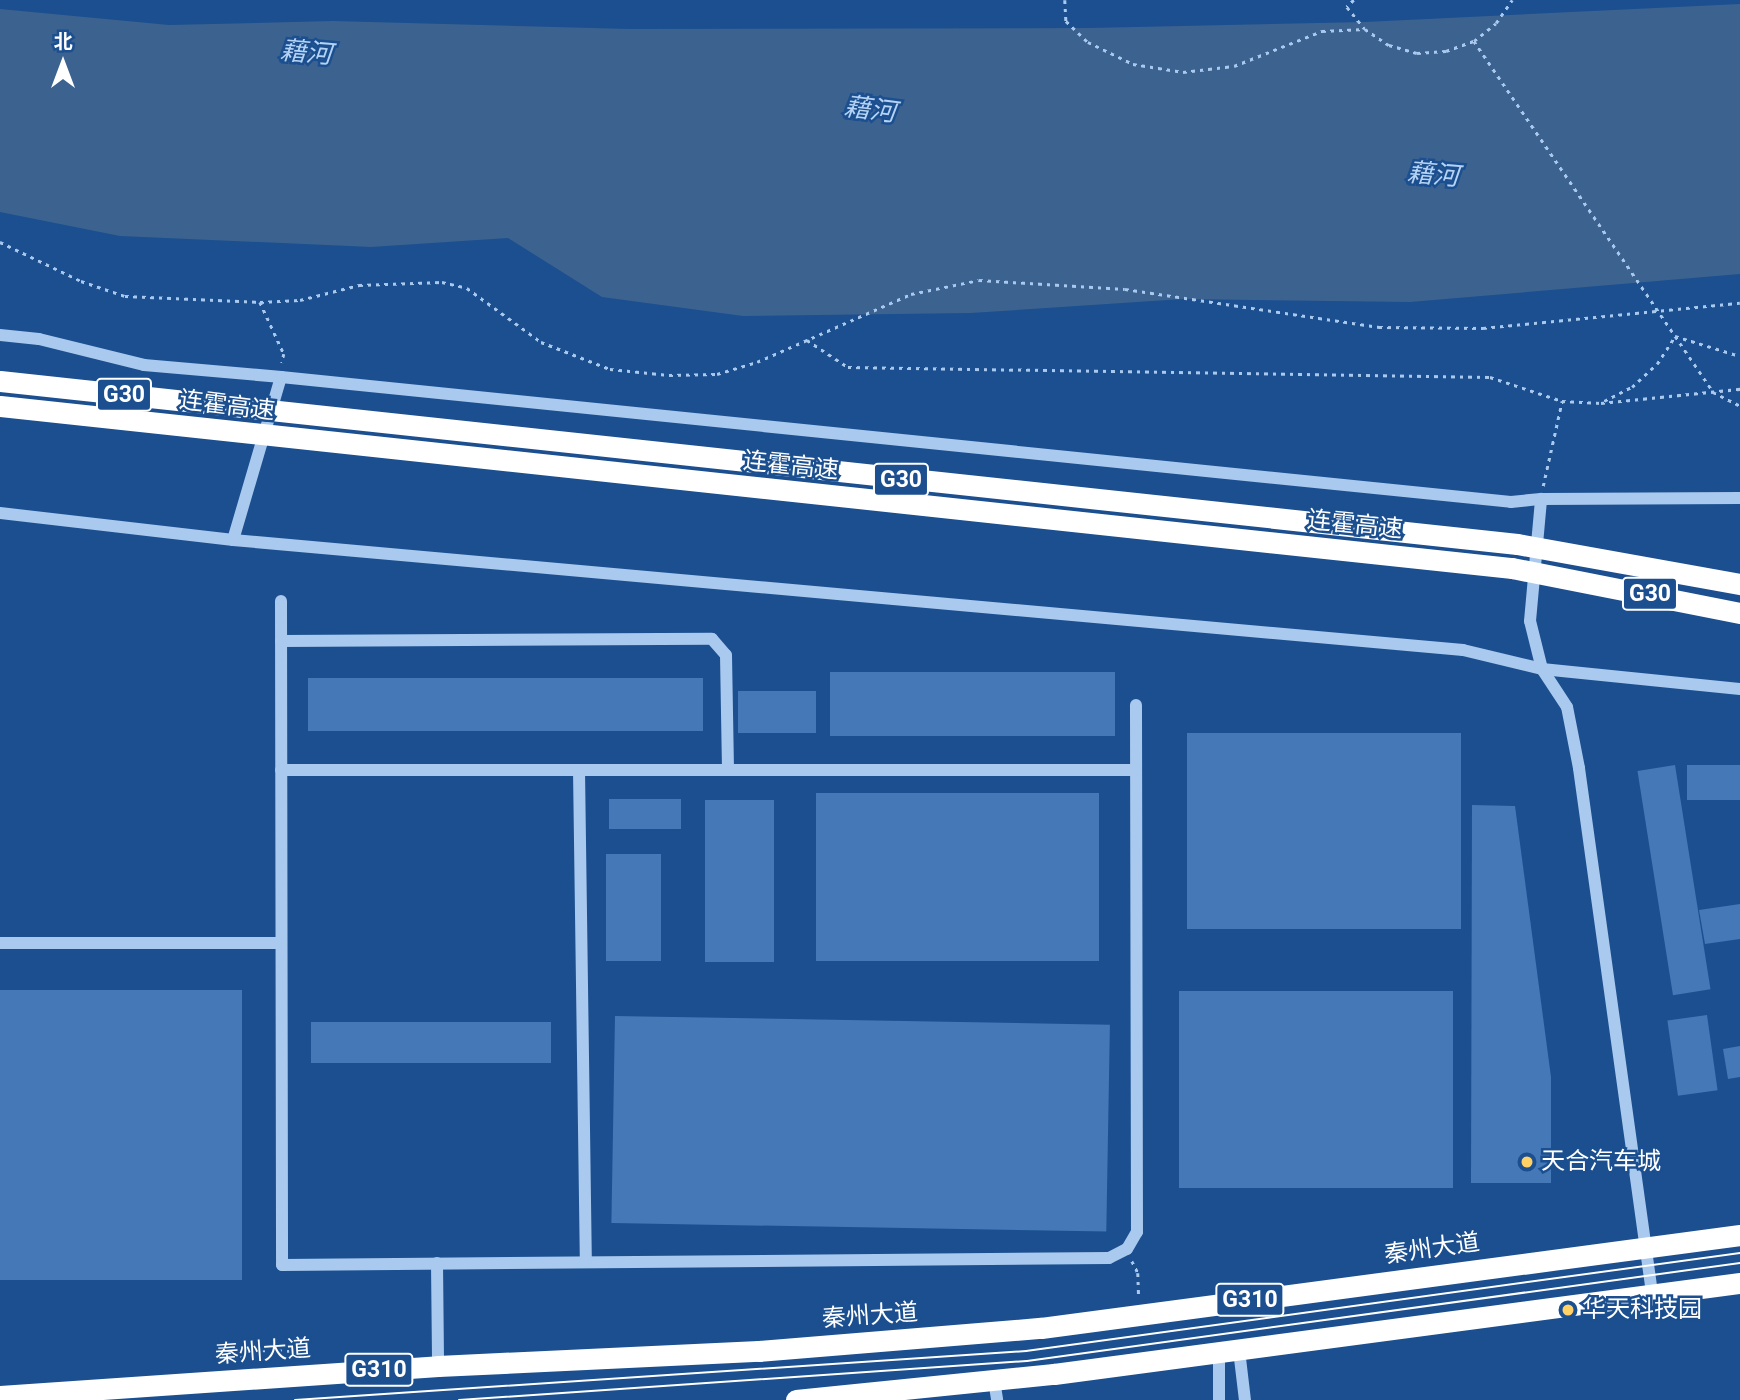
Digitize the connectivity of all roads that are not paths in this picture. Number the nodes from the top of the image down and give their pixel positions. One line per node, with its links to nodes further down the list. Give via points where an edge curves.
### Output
1 (0, 335): 2 (street, via 39,339 144,365)
2 (281, 377): 6 (street, via 1511,502); 8 (street)
3 (0, 381): 9 (highway, 连霍高速 / G30, via 1563,549)
4 (0, 406): 11 (highway, 连霍高速 / G30, via 1512,568)
5 (1740, 498): 6 (street, via 1698,502)
6 (1541, 499): 13 (street, via 1530,621)
7 (0, 513): 8 (street)
8 (233, 540): 13 (street, via 1463,650)
9 (1740, 584)
10 (281, 601): 12 (street)
11 (1740, 613)
12 (281, 641): 16 (street); 18 (street, via 712,639 726,655)
13 (1542, 669): 14 (street); 23 (street, via 1567,707 1579,768)
14 (1740, 689)
15 (1136, 705): 19 (street)
16 (281, 770): 17 (street); 21 (street)
17 (579, 770): 18 (street); 24 (street)
18 (728, 770): 19 (street)
19 (1136, 770): 24 (street, via 1137,1232 1127,1250 1110,1258)
20 (0, 943): 21 (street)
21 (281, 943): 25 (street, via 282,1265)
22 (1740, 1235): 23 (highway, 秦州大道 / G310)
23 (1647, 1245): 27 (street); 29 (highway, 秦州大道 / G310, via 1041,1328 759,1351)
24 (586, 1262): 25 (street)
25 (437, 1263): 29 (street)
26 (1740, 1283): 27 (highway, G310)
27 (1653, 1293): 28 (highway, G310)
28 (1229, 1351): 30 (highway, G310); 34 (street); 35 (street)
29 (438, 1366): 32 (highway, 秦州大道 / G310)
30 (996, 1390): 31 (highway, G310)
31 (950, 1392): 33 (highway, G310)
32 (0, 1396)
33 (796, 1400)
34 (1219, 1400)
35 (1245, 1400)

